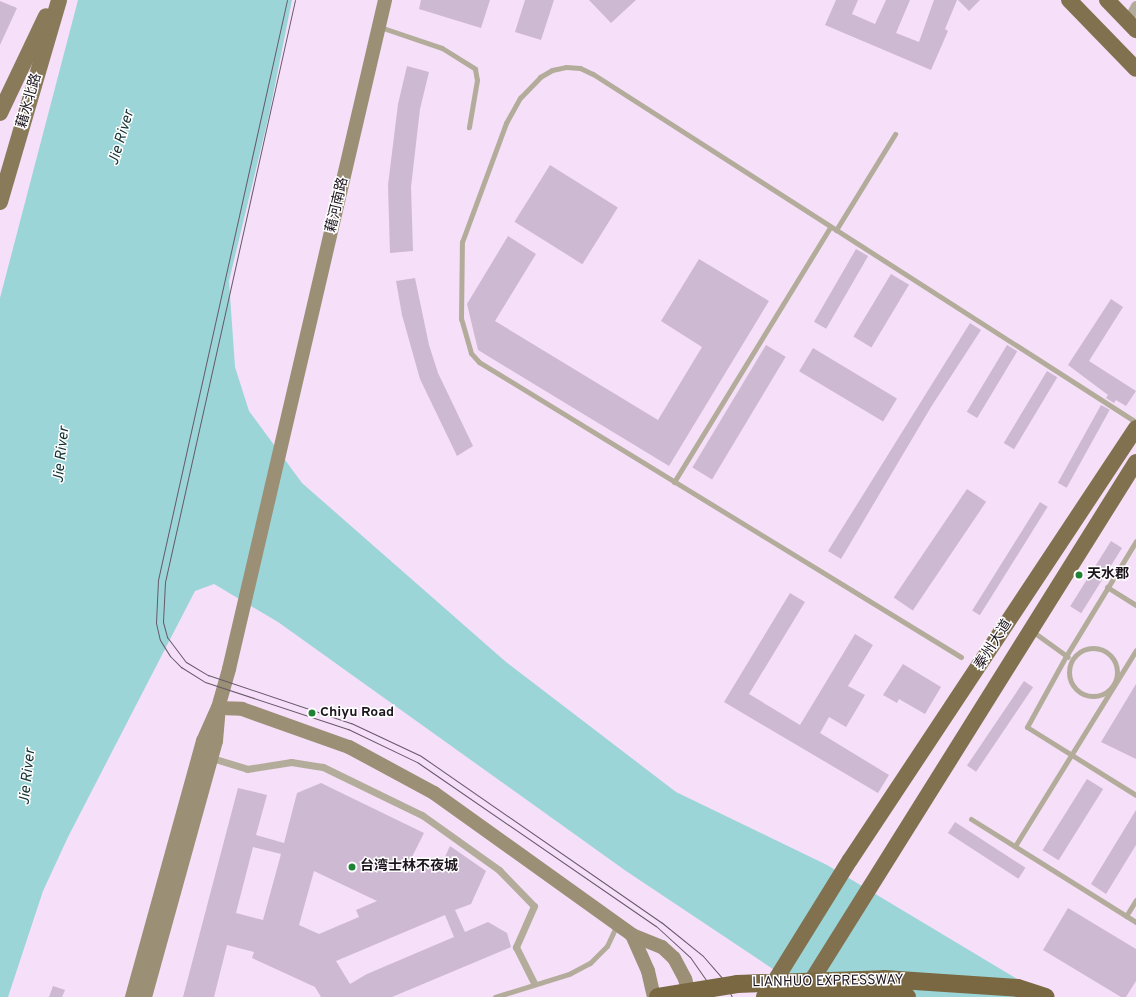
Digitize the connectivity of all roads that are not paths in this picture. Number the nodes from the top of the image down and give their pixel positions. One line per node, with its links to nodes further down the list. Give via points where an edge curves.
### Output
1 (53, 0): 12 (main road, 藉水北路)
2 (59, 0): 15 (main road, 藉水北路)
3 (385, 0): 9 (main road, 藉河南路)
4 (1069, 0): 11 (highway)
5 (1082, 0): 10 (highway)
6 (1107, 0): 8 (highway)
7 (1136, 6): 8 (street)
8 (1132, 26)
9 (379, 27): 13 (lane, via 442,48 475,69 477,80); 31 (main road, 藉河南路)
10 (1136, 57)
11 (1136, 69)
12 (0, 113)
13 (469, 127)
14 (895, 134): 17 (lane)
15 (0, 202)
16 (830, 227): 17 (lane); 21 (lane); 21 (lane, via 580,68 552,70 540,77 520,98 506,123 462,242 461,319 471,353 479,362)
17 (836, 230): 18 (lane)
18 (1136, 422)
19 (1136, 428): 43 (highway, 秦州大道, via 850,860)
20 (1136, 462): 25 (highway, 秦州大道)
21 (674, 482): 28 (lane)
22 (1136, 541): 23 (lane)
23 (1107, 587): 24 (lane); 27 (lane)
24 (1136, 605)
25 (1030, 630): 27 (lane); 50 (highway, 秦州大道, bridge)
26 (1136, 650): 30 (lane)
27 (1066, 656): 29 (lane); 32 (lane, via 1027,727)
28 (961, 657)
29 (1072, 660): 30 (lane, via 1087,649 1105,652 1116,666); 30 (lane, via 1070,678 1080,693 1099,696)
30 (1114, 685): 32 (lane)
31 (218, 708): 33 (main road, via 216,742); 40 (main road, via 242,709 349,747 434,793); 44 (main road, via 203,741)
32 (1072, 754): 34 (lane); 36 (lane)
33 (212, 758): 42 (street, via 247,769 291,762 323,767 422,815 499,870 534,906 516,947); 45 (main road)
34 (1136, 795)
35 (970, 819): 36 (lane)
36 (1015, 846): 38 (lane)
37 (1136, 900): 38 (lane)
38 (1126, 916): 39 (lane)
39 (1136, 922)
40 (618, 924): 41 (main road); 42 (lane, via 607,946 590,963 569,974)
41 (632, 935): 47 (main road, via 648,971); 49 (main road, via 662,947 674,958 685,979)
42 (534, 983): 46 (lane)
43 (766, 995): 51 (highway, LIANHUO EXPRESSWAY, bridge, via 804,993)
44 (132, 997)
45 (145, 997)
46 (495, 997)
47 (654, 997)
48 (658, 997): 52 (highway, LIANHUO EXPRESSWAY, bridge, via 737,984 884,978 1018,988)
49 (690, 997)
50 (802, 997)
51 (907, 997)
52 (1046, 997)

